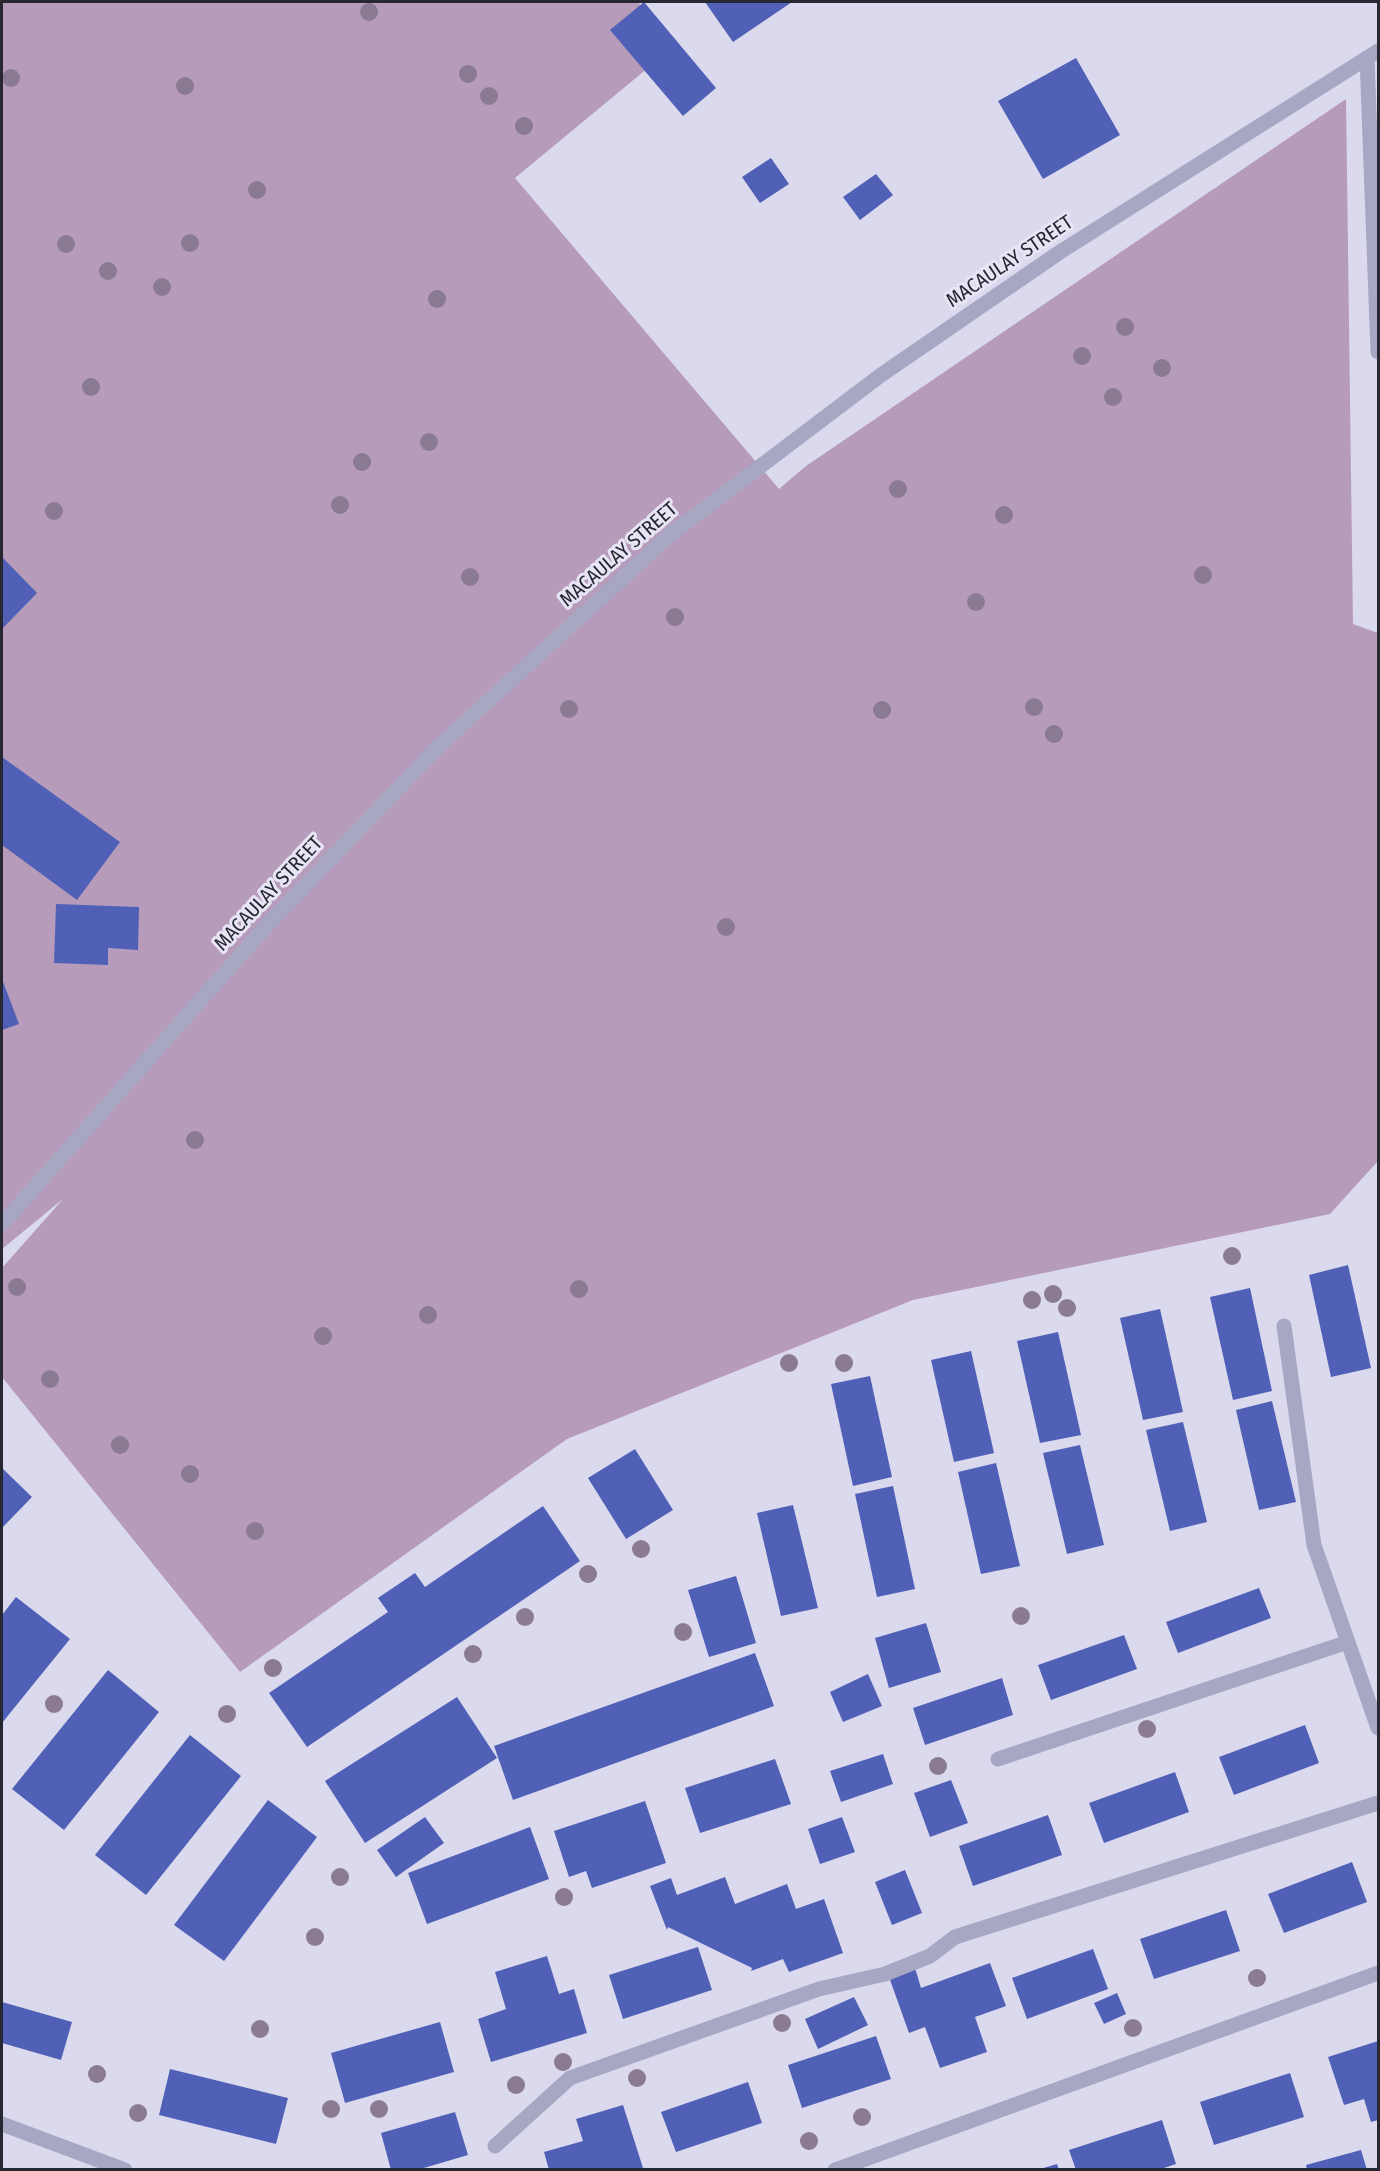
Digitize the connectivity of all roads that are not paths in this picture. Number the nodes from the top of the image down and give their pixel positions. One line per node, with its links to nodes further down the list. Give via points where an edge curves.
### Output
1 (1373, 55): 2 (street); 3 (street, MACAULAY STREET, via 1060,252 909,356 671,534 439,746 269,923)
2 (1378, 352)
3 (2, 1224)
4 (1284, 1326): 5 (street, via 1314,1545)
5 (1348, 1642): 6 (street); 7 (street)
6 (1378, 1728)
7 (998, 1759)
8 (1378, 1803): 11 (street, via 955,1937 930,1956 885,1974 819,1989 570,2078)
9 (1378, 1973): 13 (street)
10 (2, 2124): 12 (street)
11 (495, 2146)
12 (125, 2169)
13 (835, 2169)

